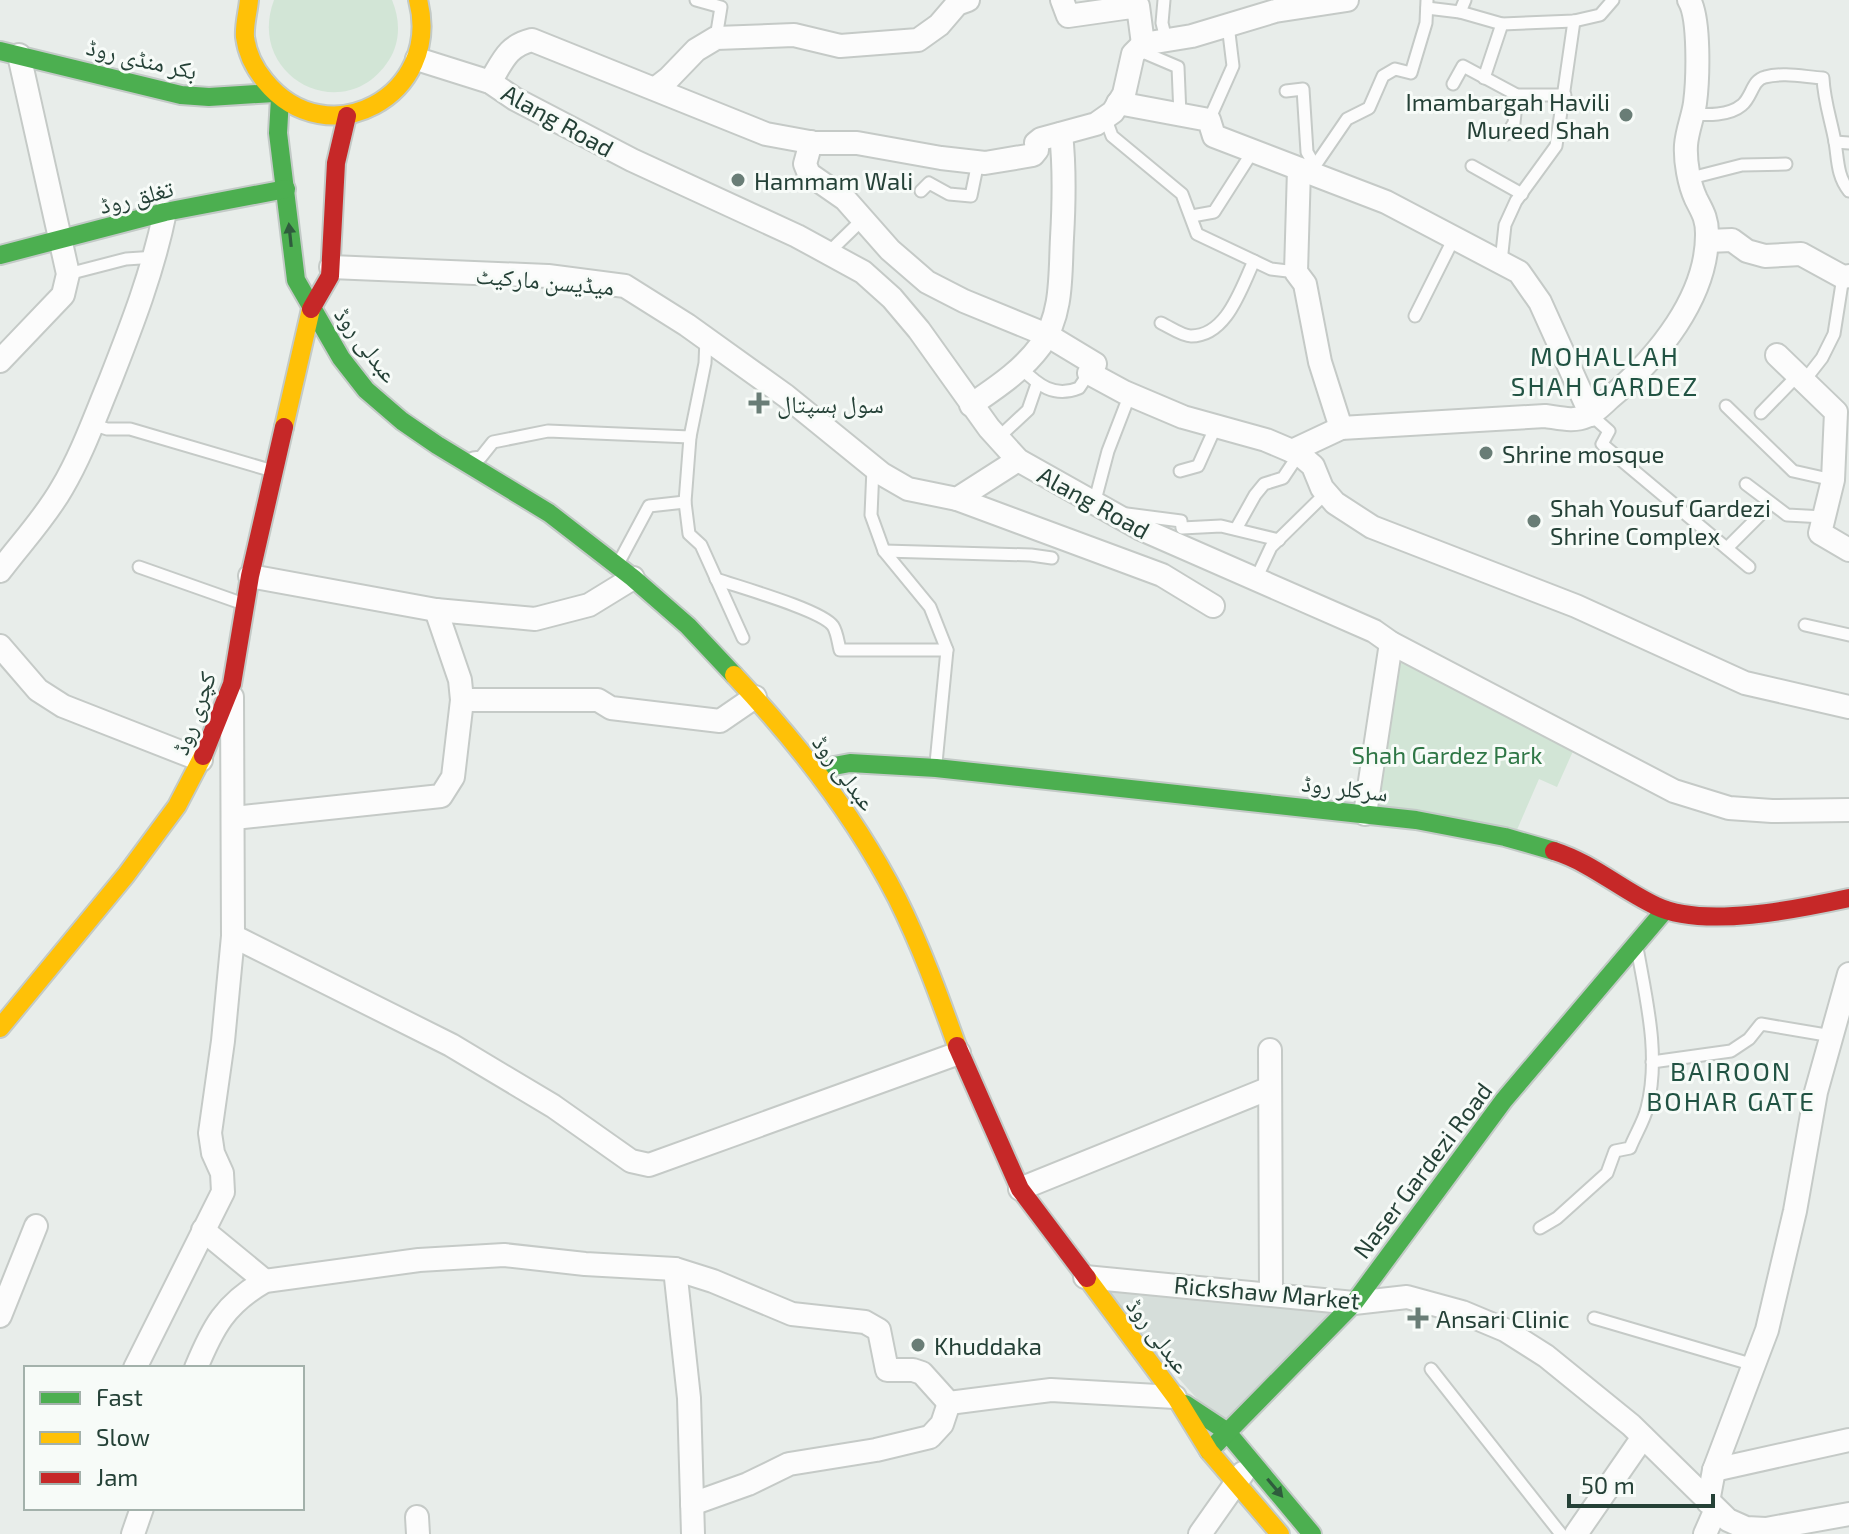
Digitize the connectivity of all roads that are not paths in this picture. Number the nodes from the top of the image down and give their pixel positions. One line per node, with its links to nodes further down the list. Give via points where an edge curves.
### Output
1 (418, 0): 20 (main road, via 423,24)
2 (696, 0): 16 (lane, via 721,7)
3 (968, 0): 16 (street, via 918,40 840,46 794,35)
4 (1062, 0): 18 (street, via 1068,16 1138,6)
5 (1164, 0): 17 (lane)
6 (1347, 0): 15 (street, via 1275,11)
7 (1465, 0): 12 (lane)
8 (1613, 0): 13 (lane, via 1600,15)
9 (1689, 0): 30 (street, via 1695,35)
10 (248, 1): 28 (main road, via 248,52)
11 (1427, 4): 12 (lane); 43 (lane, via 1411,73 1395,69 1383,76 1369,108 1347,119)
12 (1460, 12): 14 (lane)
13 (1574, 21): 14 (lane); 27 (lane)
14 (1502, 24): 21 (lane)
15 (1228, 25): 17 (street); 33 (lane, via 1233,66)
16 (716, 38): 24 (street)
17 (1166, 39): 18 (street)
18 (1140, 47): 29 (street, via 1133,54 1124,94); 31 (lane, via 1178,67)
19 (10, 53): 28 (main road, بکر منڈی روڈ, via 181,95); 53 (street)
20 (417, 59): 22 (street, Alang Road); 32 (main road, via 389,97)
21 (1484, 78): 23 (lane, via 1463,66); 26 (lane)
22 (490, 82): 24 (street, via 509,51 532,40); 55 (street, Alang Road, via 632,160)
23 (1453, 84)
24 (656, 88): 36 (street, via 755,131)
25 (1286, 91): 43 (lane, via 1303,89)
26 (1517, 95): 27 (lane); 35 (lane, via 1514,123)
27 (1565, 95): 48 (lane, via 1556,146)
28 (277, 96): 32 (main road, via 311,114); 45 (main road, عبدلی روڈ)
29 (1112, 110): 31 (street); 34 (street, via 1096,124); 50 (lane, via 1112,136 1182,194)
30 (1692, 114): 37 (lane, via 1741,106 1763,77 1823,78); 44 (street, via 1686,145)
31 (1180, 115): 33 (street)
32 (347, 116): 60 (main road, عبدلی روڈ, via 336,163)
33 (1209, 120): 39 (street, via 1214,136)
34 (1061, 134): 40 (street, via 1041,139 1033,155); 67 (street, via 1061,276)
35 (1507, 134)
36 (811, 142): 40 (street, via 857,143); 51 (street, via 805,164 809,174)
37 (1835, 142): 38 (lane); 47 (lane, via 1842,183)
38 (1849, 143)
39 (1253, 151): 43 (street); 50 (lane, via 1214,212)
40 (978, 162): 46 (lane, via 971,196 949,194 929,183)
41 (1786, 164): 44 (lane, via 1742,165)
42 (1472, 166): 48 (lane)
43 (1308, 169): 52 (street); 61 (street)
44 (1691, 178): 54 (street, via 1705,214)
45 (286, 189): 49 (main road, تغلق روڈ); 64 (main road, عبدلی روڈ, one-way to 45, via 296,280)
46 (921, 191)
47 (1849, 191)
48 (1522, 194): 59 (lane, via 1505,225)
49 (165, 212): 53 (main road, تغلق روڈ); 57 (street)
50 (1192, 216): 58 (lane, via 1197,234)
51 (863, 219): 55 (lane); 67 (street, via 927,282)
52 (1454, 238): 59 (street); 65 (lane)
53 (61, 240): 56 (main road, تغلق روڈ); 62 (street)
54 (1707, 241): 63 (street, via 1732,240 1765,256 1801,254); 80 (street, via 1697,287 1666,340)
55 (828, 253): 76 (street, Alang Road, via 863,272 892,298)
56 (0, 255)
57 (156, 257): 62 (lane); 81 (street)
58 (1254, 261): 61 (lane); 66 (lane, via 1224,320 1206,333 1188,336)
59 (1501, 263): 80 (street, via 1519,272 1540,302)
60 (331, 267): 64 (main road, عبدلی روڈ); 68 (street, میڈیسن مارکیٹ, via 548,276 625,286)
61 (1296, 272): 83 (street, via 1305,284 1320,362)
62 (68, 274): 70 (street, via 63,295)
63 (1846, 276): 73 (lane, via 1834,334 1822,358)
64 (311, 309): 88 (main road, عبدلی روڈ, via 366,390); 92 (main road, کچری روڈ)
65 (1415, 316)
66 (1161, 323)
67 (1047, 335): 71 (street); 72 (street, via 1095,364)
68 (706, 338): 84 (lane); 90 (street, میڈیسن مارکیٹ)
69 (1777, 355): 73 (street)
70 (0, 361)
71 (1021, 368): 74 (lane); 76 (street)
72 (1089, 373): 74 (lane, via 1072,391 1050,391); 75 (street)
73 (1801, 378): 78 (street); 79 (lane)
74 (1037, 384): 85 (lane, via 1028,410)
75 (1130, 394): 82 (street); 99 (lane, via 1108,451)
76 (971, 405): 85 (street, Alang Road)
77 (1726, 406): 93 (lane, via 1793,471)
78 (1842, 411): 87 (street)
79 (1761, 413)
80 (1591, 415): 83 (street, via 1577,420 1545,416); 103 (lane, via 1609,431 1602,444)
81 (92, 424): 92 (lane, via 130,429); 109 (street, via 61,489)
82 (1216, 426): 86 (street); 91 (lane, via 1198,466)
83 (1341, 428): 86 (street)
84 (690, 437): 88 (lane, via 548,431 493,442 481,457); 97 (lane)
85 (998, 438): 89 (street, Alang Road)
86 (1296, 453): 95 (street, via 1313,466); 101 (lane, via 1283,478 1264,484 1255,495)
87 (1841, 453): 93 (street)
88 (460, 459): 110 (main road, عبدلی روڈ, via 549,513)
89 (1018, 460): 96 (street); 99 (street, Alang Road)
90 (873, 467): 96 (street, میڈیسن مارکیٹ, via 908,489); 105 (lane, via 871,515)
91 (1180, 471)
92 (274, 472): 111 (main road, کچری روڈ)
93 (1833, 480): 100 (street)
94 (1746, 484): 98 (lane)
95 (1326, 493): 102 (lane); 126 (street, via 1372,527 1576,606 1745,683)
96 (957, 499): 115 (street, میڈیسن مارکیٹ, via 1162,575)
97 (685, 502): 110 (lane, via 649,506); 112 (lane, via 689,534 701,545)
98 (1771, 504): 100 (lane, via 1787,515); 103 (lane)
99 (1100, 507): 101 (lane, via 1181,521 1182,528); 113 (street, Alang Road)
100 (1824, 517): 104 (street, via 1820,533)
101 (1236, 529): 102 (lane)
102 (1279, 540): 113 (lane)
103 (1727, 548): 108 (lane)
104 (1849, 550)
105 (884, 551): 106 (lane); 122 (lane, via 930,607)
106 (1052, 558)
107 (139, 567): 114 (lane)
108 (1749, 567)
109 (0, 571)
110 (625, 572): 116 (street, via 589,605 535,619); 124 (main road, عبدلی روڈ, via 688,626)
111 (250, 576): 114 (main road, کچری روڈ); 116 (street)
112 (716, 579): 119 (lane); 122 (lane, via 823,617 833,626 840,650)
113 (1256, 579): 120 (street, Alang Road)
114 (245, 605): 123 (main road, کچری روڈ)
115 (1213, 606)
116 (436, 610): 125 (street)
117 (1805, 625): 118 (lane)
118 (1849, 635)
119 (743, 638)
120 (1391, 643): 130 (street, Alang Road, via 1674,791 1729,808); 131 (street)
121 (0, 646): 127 (street, via 38,690 63,706)
122 (947, 650): 128 (lane)
123 (232, 684): 127 (main road, کچری روڈ); 132 (street)
124 (755, 697): 125 (street, via 720,721 611,708 598,700); 129 (main road, عبدلی روڈ)
125 (462, 700): 132 (street, via 453,777 441,796)
126 (1849, 707)
127 (201, 760): 138 (main road, کچری روڈ, via 177,806 126,875)
128 (936, 768): 129 (main road, سرکلر روڈ, via 850,763 834,766); 131 (main road, سرکلر روڈ)
129 (821, 777): 141 (main road, عبدلی روڈ, via 897,898)
130 (1849, 810)
131 (1365, 814): 134 (main road, سرکلر روڈ, via 1505,837 1576,858)
132 (234, 818): 135 (street)
133 (1849, 898): 134 (main road, سرکلر روڈ, via 1754,913 1706,916)
134 (1665, 910): 136 (main road, Naser Gardezi Road)
135 (233, 936): 141 (street, via 451,1045 631,1161 649,1165); 147 (street, via 210,1133 224,1183)
136 (1637, 944): 142 (lane); 152 (main road, Naser Gardezi Road, via 1504,1100)
137 (1849, 974): 139 (street)
138 (0, 1028)
139 (1832, 1036): 142 (lane, via 1761,1024 1731,1051); 155 (street, via 1771,1315)
140 (1270, 1050): 143 (street)
141 (959, 1053): 144 (main road, عبدلی روڈ)
142 (1652, 1062): 146 (lane, via 1647,1109 1630,1148 1615,1151 1607,1173 1594,1187)
143 (1270, 1088): 144 (street); 151 (street)
144 (1020, 1189): 149 (main road, عبدلی روڈ)
145 (36, 1226): 153 (street)
146 (1540, 1228)
147 (203, 1230): 150 (street); 156 (street)
148 (675, 1269): 150 (street, via 504,1255 419,1260); 160 (street, via 792,1314 871,1324 880,1334 887,1370 922,1373); 168 (street, via 689,1398)
149 (1085, 1277): 151 (street, Rickshaw Market); 159 (main road, عبدلی روڈ)
150 (265, 1281): 157 (street, via 218,1320)
151 (1271, 1293): 152 (street, Rickshaw Market)
152 (1354, 1303): 161 (main road, Naser Gardezi Road); 162 (street, Rickshaw Market, via 1407,1297 1505,1330 1546,1356)
153 (0, 1316)
154 (1594, 1318): 155 (lane)
155 (1754, 1365): 166 (street)
156 (136, 1366)
157 (197, 1366)
158 (1431, 1369): 177 (lane)
159 (1176, 1398): 160 (street, via 1051,1390); 161 (main road, عبدلی روڈ); 164 (main road, عبدلی روڈ)
160 (949, 1403): 168 (street, via 942,1424 930,1437 789,1464)
161 (1226, 1431): 164 (main road, Naser Gardezi Road); 165 (main road, عبدلی روڈ)
162 (1643, 1437): 169 (street, Rickshaw Market); 178 (street)
163 (1849, 1440): 166 (street)
164 (1209, 1451): 167 (main road, عبدلی روڈ)
165 (1252, 1461): 167 (street); 176 (main road, عبدلی روڈ, one-way to 176)
166 (1714, 1470): 169 (street)
167 (1235, 1485): 174 (street); 175 (main road, عبدلی روڈ)
168 (692, 1504): 173 (street)
169 (1712, 1506): 171 (street, Rickshaw Market, via 1746,1528); 179 (street)
170 (141, 1510): 172 (street)
171 (1849, 1514)
172 (133, 1534)
173 (693, 1534)
174 (1200, 1534)
175 (1280, 1534)
176 (1312, 1534)
177 (1561, 1534)
178 (1576, 1534)
179 (1705, 1534)

